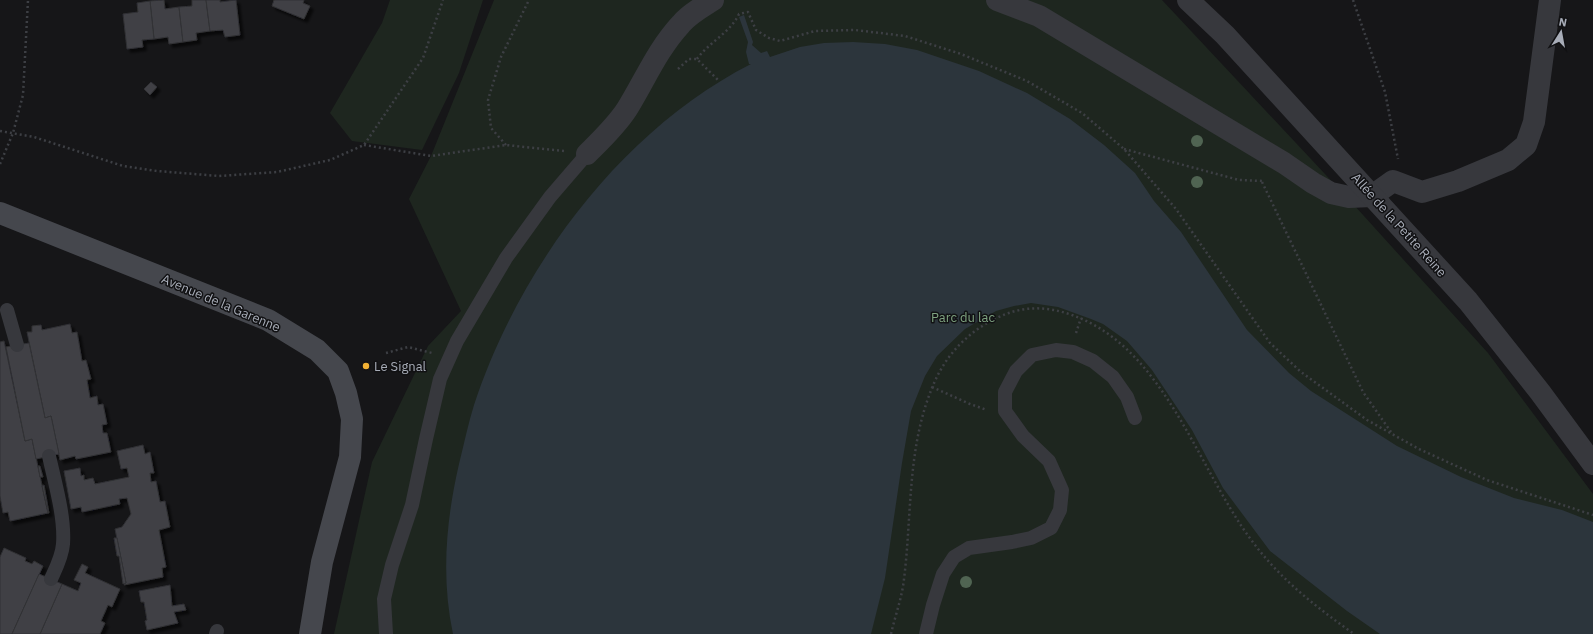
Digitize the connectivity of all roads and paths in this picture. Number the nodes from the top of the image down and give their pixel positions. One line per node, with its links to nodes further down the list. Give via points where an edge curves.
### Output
1 (28, 0): 13 (path, via 23,95)
2 (443, 0): 14 (path, via 423,58)
3 (529, 0): 15 (path, via 501,57 488,100 491,128)
4 (712, 0): 17 (street, via 682,22 661,50 611,131)
5 (997, 0): 18 (street, via 1039,16)
6 (1188, 0): 22 (street, Allée de la Petite Reine, via 1225,36)
7 (1353, 0): 20 (path, via 1385,92 1398,160)
8 (1550, 0): 20 (street, via 1534,122 1526,145 1508,160 1458,181 1422,192)
9 (697, 59): 10 (path, via 689,59); 11 (path); 16 (path, via 735,24 739,14 748,12 756,30 780,41 815,31 855,30 904,36 961,54 1027,81 1082,113)
10 (672, 74)
11 (718, 80)
12 (0, 131): 13 (path)
13 (13, 133): 14 (path, via 34,137 123,166 219,176 277,172 330,160); 19 (path)
14 (364, 145): 15 (path, via 431,156)
15 (506, 145): 17 (path)
16 (1124, 149): 21 (path, via 1239,180); 30 (path, via 1176,209 1270,343 1324,390 1367,420)
17 (586, 154): 27 (lane, via 550,197 506,258 457,341)
18 (1284, 163): 21 (path); 22 (street, via 1331,193 1349,197)
19 (0, 164)
20 (1394, 181): 22 (street)
21 (1262, 182): 30 (path, via 1363,392)
22 (1372, 196): 32 (street, Allée de la Petite Reine, via 1468,300)
23 (0, 213): 35 (street, Avenue de la Garenne, via 268,320 318,350 338,371 352,419 350,457 322,562)
24 (7, 310): 25 (lane)
25 (17, 345)
26 (386, 353): 27 (path, via 408,347)
27 (450, 358): 36 (lane, via 440,379 412,504 384,599)
28 (1005, 411): 29 (lane, via 1005,392 1016,371 1032,355 1056,350 1073,352 1093,361 1113,377 1127,397); 37 (path, via 985,410 932,387 915,443 904,582); 38 (lane, via 1023,436 1049,461 1062,490 1060,510 1051,528 1031,538 969,548 954,557 943,574)
29 (1135, 418)
30 (1393, 434): 33 (path, via 1419,449 1487,480)
31 (49, 456): 34 (lane, via 63,529 60,558)
32 (1593, 464)
33 (1593, 515)
34 (51, 579)
35 (310, 634)
36 (386, 634)
37 (891, 634)
38 (926, 634)

